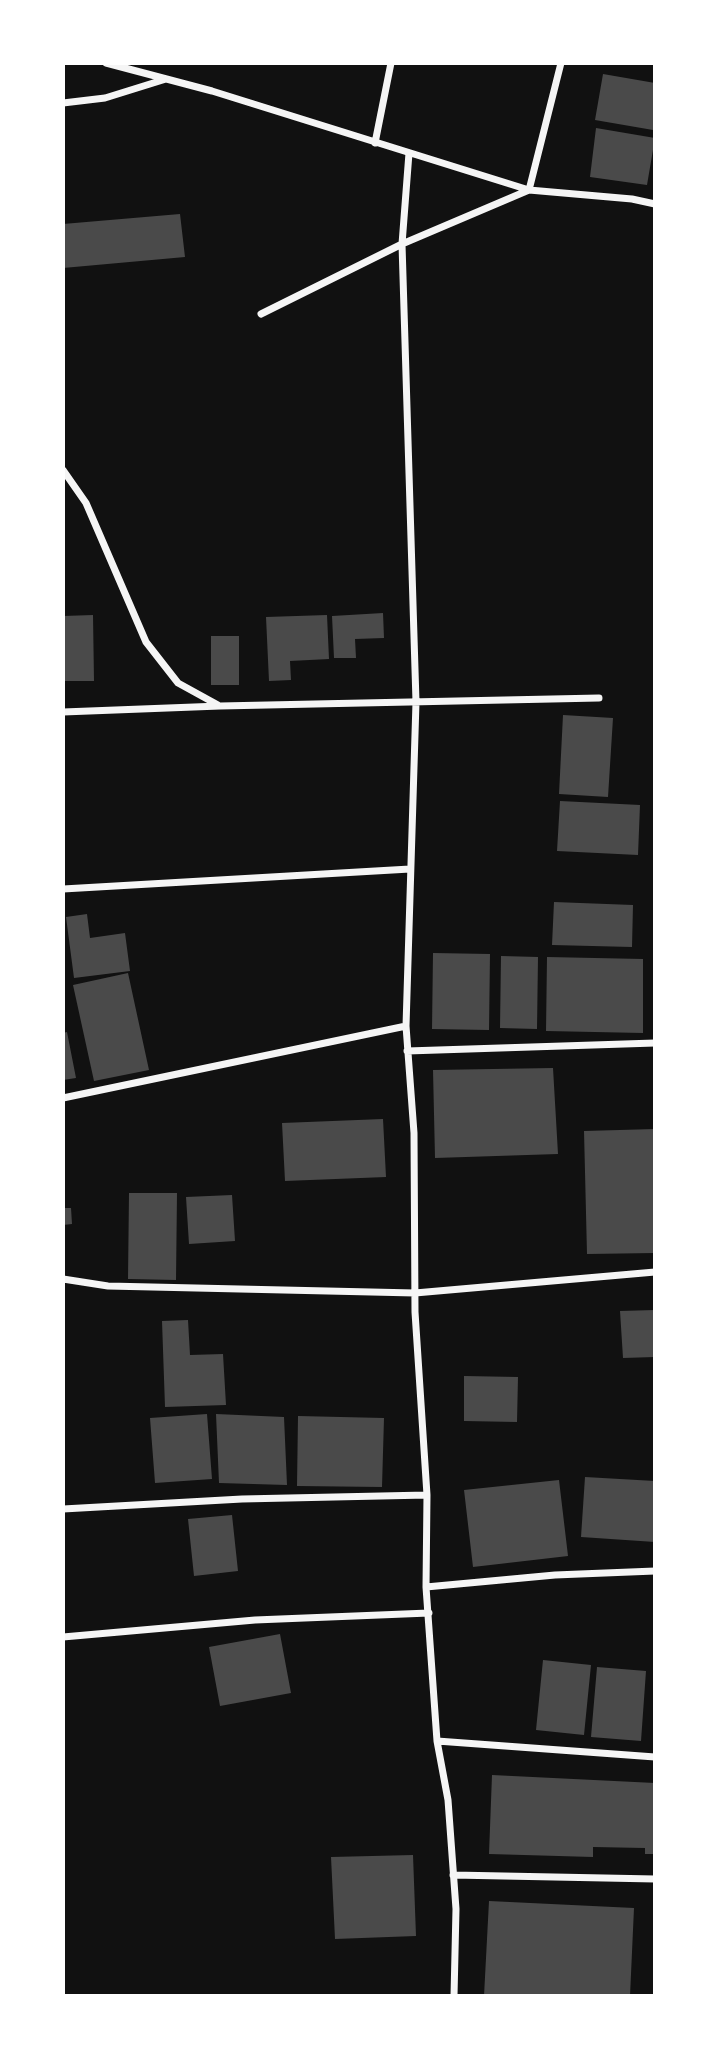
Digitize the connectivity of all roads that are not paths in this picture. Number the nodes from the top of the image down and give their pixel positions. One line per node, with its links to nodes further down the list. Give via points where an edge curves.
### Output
1 (106, 63): 4 (street)
2 (391, 63): 6 (street)
3 (561, 63): 8 (street)
4 (167, 79): 5 (street, via 105,98); 6 (street)
5 (63, 103)
6 (375, 143): 7 (street)
7 (410, 153): 8 (street); 10 (street)
8 (529, 191): 9 (street); 10 (street)
9 (655, 204)
10 (402, 244): 11 (street); 14 (street)
11 (261, 314)
12 (63, 470): 15 (street, via 86,503 146,642 178,683)
13 (598, 698): 14 (street)
14 (416, 702): 15 (street); 17 (street)
15 (220, 706): 16 (street)
16 (63, 712)
17 (410, 869): 18 (street); 19 (street)
18 (63, 889)
19 (406, 1026): 21 (street); 22 (street)
20 (655, 1043): 21 (street)
21 (407, 1051): 25 (street, via 414,1133)
22 (63, 1098)
23 (655, 1272): 25 (street)
24 (63, 1279): 25 (street, via 108,1286)
25 (415, 1293): 26 (street)
26 (427, 1495): 27 (street); 29 (street)
27 (63, 1509)
28 (655, 1571): 29 (street)
29 (426, 1587): 30 (street)
30 (429, 1613): 31 (street, via 255,1620); 32 (street)
31 (63, 1637)
32 (437, 1741): 33 (street); 34 (street, via 448,1800)
33 (655, 1757)
34 (453, 1875): 35 (street); 36 (street)
35 (655, 1879)
36 (454, 1996)

